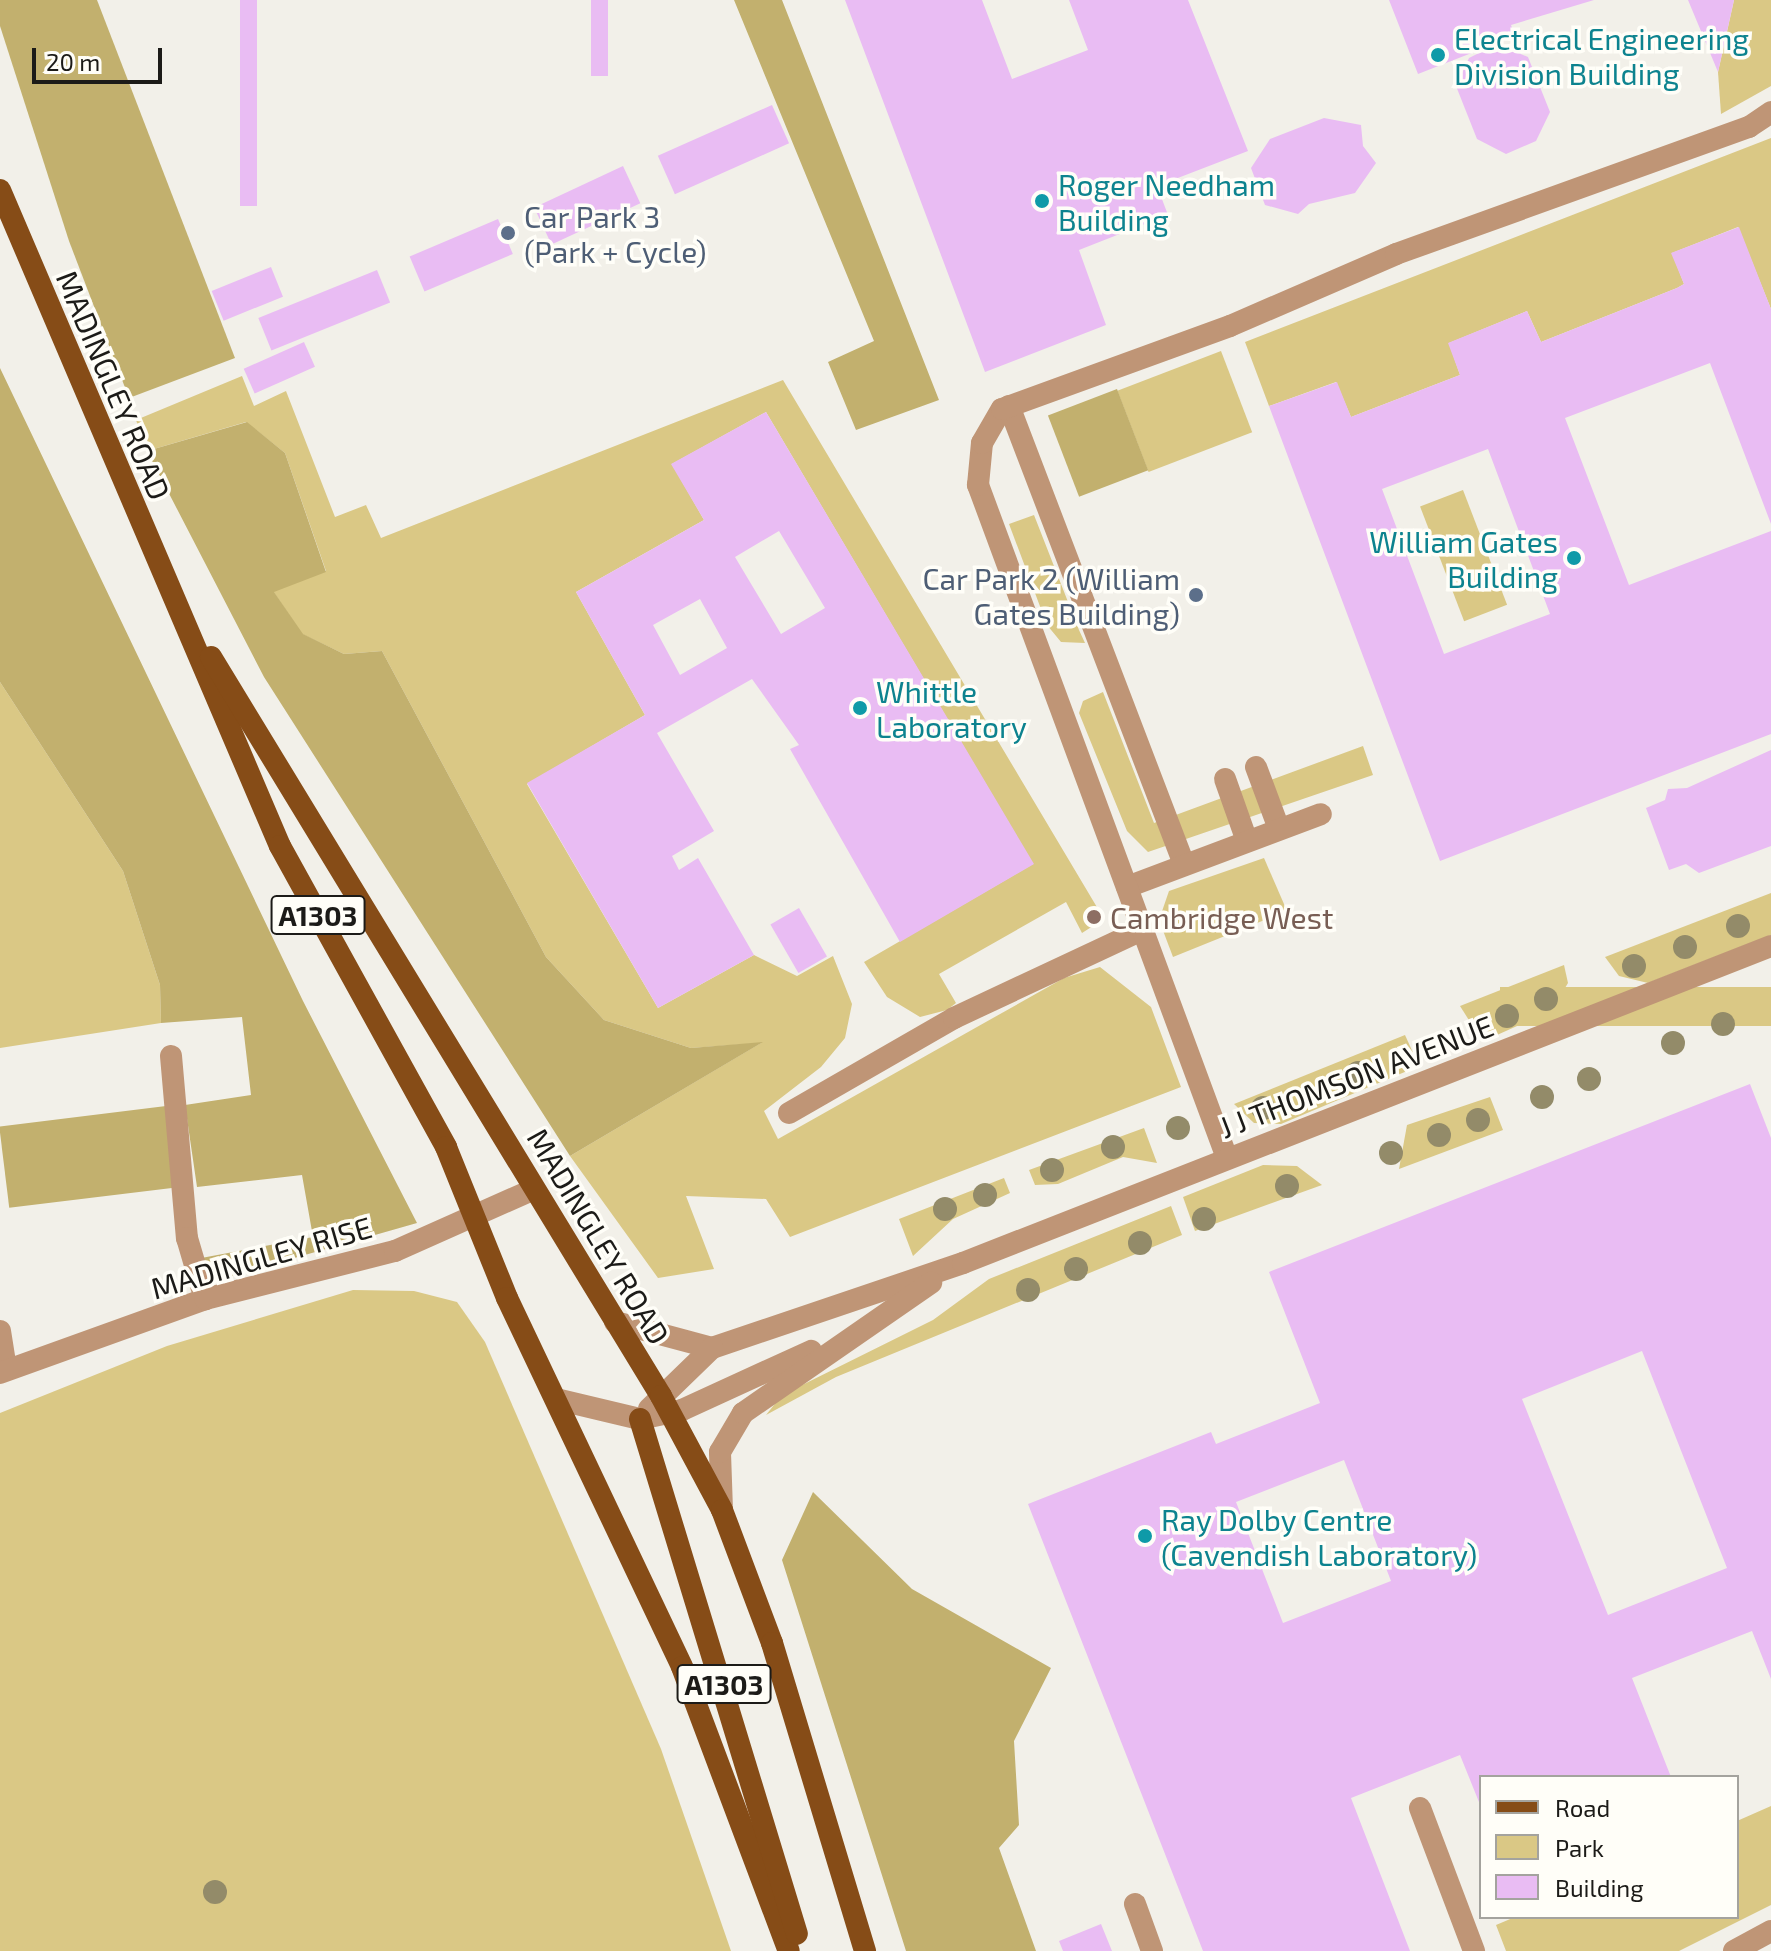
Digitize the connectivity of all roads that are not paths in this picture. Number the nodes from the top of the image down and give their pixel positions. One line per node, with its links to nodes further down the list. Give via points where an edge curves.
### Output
1 (1771, 112): 3 (street, via 1749,127 1396,254 1230,326)
2 (0, 190): 4 (main road, MADINGLEY ROAD / A1303)
3 (1009, 406): 10 (street); 11 (street, via 982,443 978,485)
4 (176, 602): 17 (main road, MADINGLEY ROAD / A1303); 18 (main road, MADINGLEY ROAD / A1303, via 280,846 446,1147)
5 (1256, 767): 8 (street)
6 (1225, 779): 9 (street)
7 (1321, 814): 8 (street)
8 (1279, 829): 9 (street)
9 (1247, 841): 10 (street)
10 (1184, 865): 11 (street)
11 (1127, 887): 12 (street)
12 (1142, 930): 15 (street, via 954,1018); 16 (street)
13 (1771, 946): 16 (street, J J THOMSON AVENUE)
14 (171, 1056): 20 (street, via 187,1238)
15 (789, 1113)
16 (1227, 1158): 19 (street, J J THOMSON AVENUE)
17 (534, 1189): 18 (street, MADINGLEY RISE); 21 (main road, MADINGLEY ROAD / A1303)
18 (473, 1220): 20 (street, MADINGLEY RISE, via 395,1251); 26 (main road, MADINGLEY ROAD / A1303)
19 (963, 1263): 23 (street); 24 (street)
20 (205, 1299): 25 (street, MADINGLEY RISE)
21 (615, 1322): 24 (street); 27 (main road, MADINGLEY ROAD / A1303)
22 (0, 1331): 25 (street)
23 (846, 1337): 27 (street); 29 (street, via 743,1413 720,1452)
24 (712, 1348): 27 (street)
25 (3, 1372)
26 (560, 1400): 28 (street); 33 (main road, MADINGLEY ROAD / A1303, via 682,1667)
27 (665, 1404): 28 (street); 29 (main road, MADINGLEY ROAD / A1303)
28 (640, 1419): 34 (main road, A1303)
29 (722, 1510): 35 (main road, MADINGLEY ROAD / A1303, via 772,1643)
30 (1420, 1808): 37 (street)
31 (1135, 1904): 36 (street)
32 (1771, 1931): 38 (street)
33 (789, 1951)
34 (801, 1951)
35 (865, 1951)
36 (1152, 1951)
37 (1474, 1951)
38 (1734, 1951)

